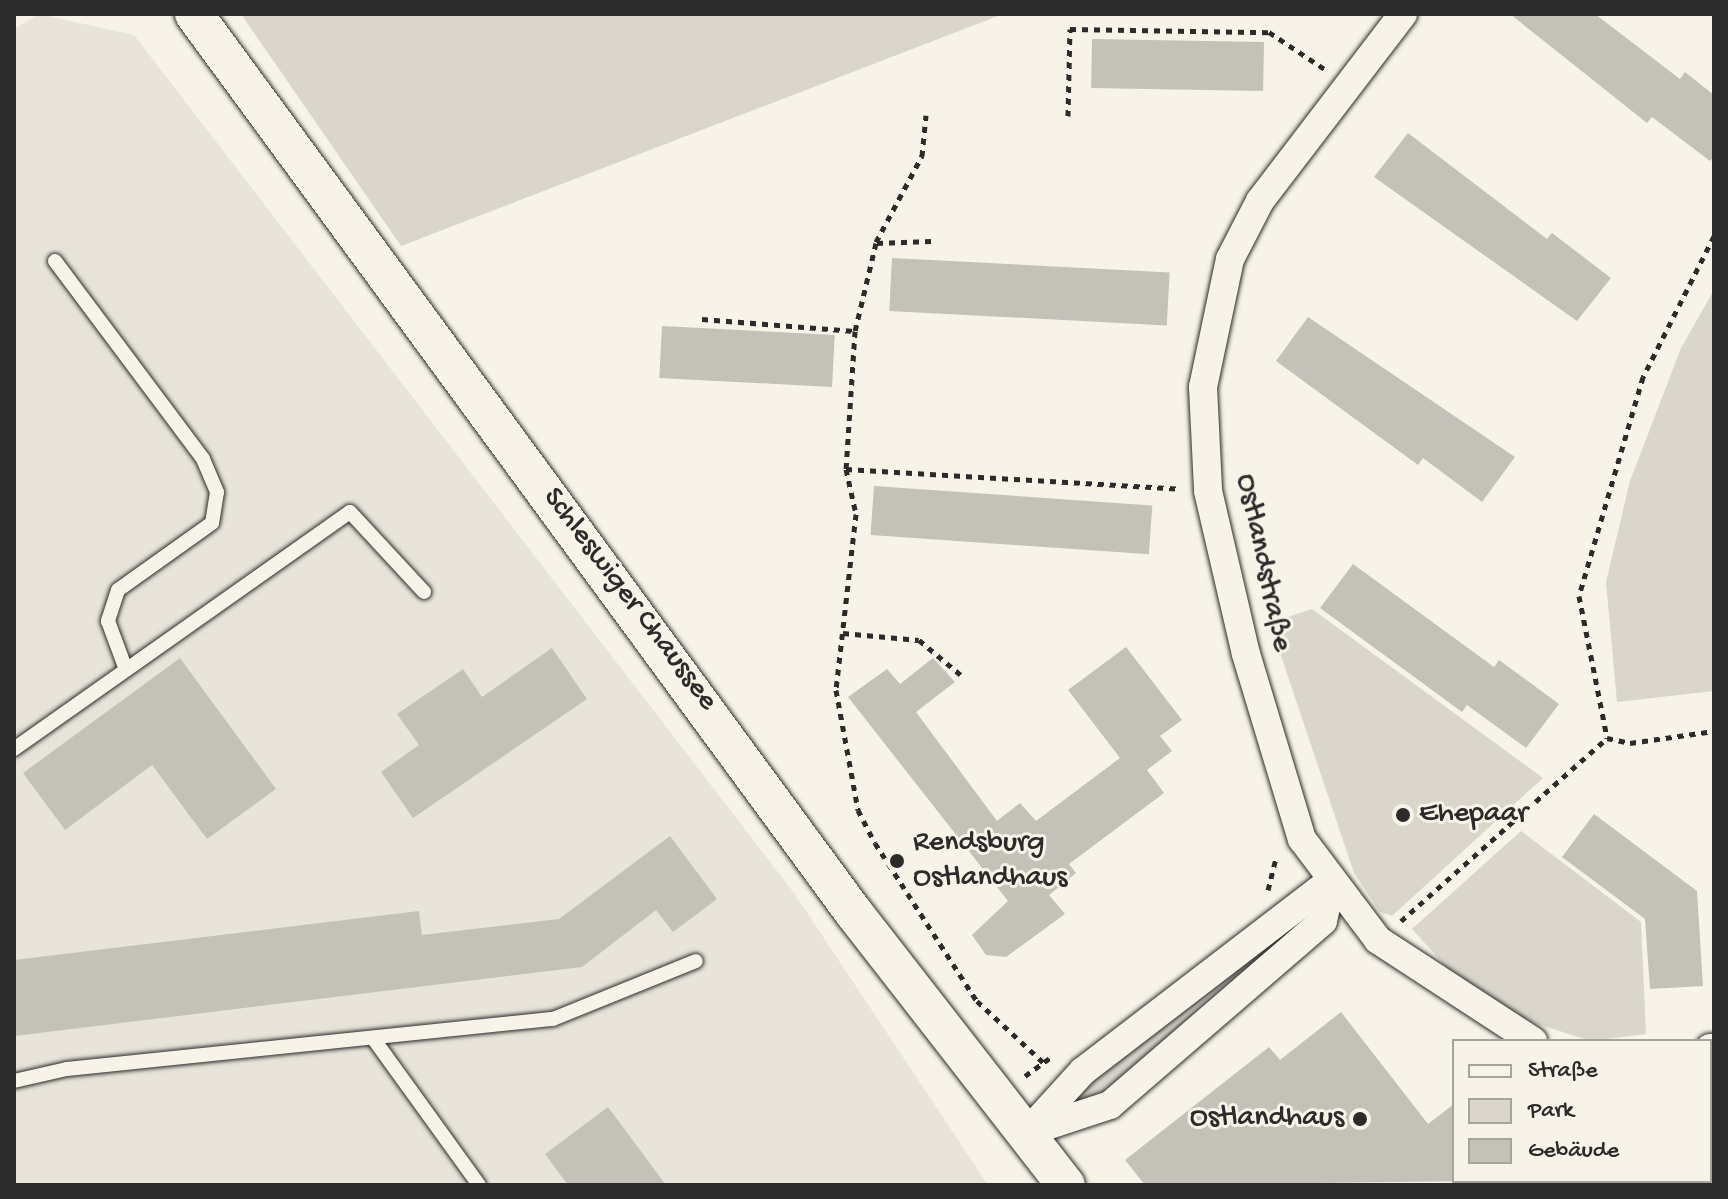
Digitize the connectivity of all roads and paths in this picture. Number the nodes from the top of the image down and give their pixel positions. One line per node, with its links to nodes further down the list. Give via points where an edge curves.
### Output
1 (194, 14): 31 (main road, Schleswiger Chaussee, via 854,913)
2 (1403, 14): 22 (street, Ostlandstraße, via 1260,201 1230,259 1203,387 1208,491 1246,654 1302,839)
3 (1328, 71): 5 (path, via 1269,32 1070,29)
4 (926, 115): 8 (path, via 922,156)
5 (1068, 116)
6 (1714, 236): 19 (path, via 1643,377 1579,596)
7 (931, 241): 8 (path)
8 (876, 243): 11 (path)
9 (55, 261): 16 (lane, via 203,459 217,492 212,523 118,590 108,621)
10 (702, 319): 11 (path)
11 (855, 331): 12 (path)
12 (846, 469): 13 (path, via 1186,490); 15 (path, via 856,514)
13 (1188, 505)
14 (424, 592): 16 (lane, via 350,512)
15 (843, 633): 17 (path, via 919,640); 29 (path, via 836,690 858,810 977,1001)
16 (125, 667): 20 (lane)
17 (962, 676)
18 (1714, 731): 19 (path, via 1630,743)
19 (1607, 738): 24 (path)
20 (14, 749)
21 (1278, 850): 23 (path)
22 (1332, 880): 27 (street, Ostlandstraße, via 1378,940); 32 (street, via 1083,1071); 32 (street, via 1323,921 1113,1102)
23 (1258, 903)
24 (1391, 929)
25 (696, 961): 26 (lane, via 553,1019)
26 (373, 1038): 30 (lane, via 67,1069); 33 (lane)
27 (1530, 1039)
28 (1056, 1054): 29 (path)
29 (1044, 1063): 31 (path)
30 (14, 1081)
31 (997, 1095): 32 (main road, Schleswiger Chaussee)
32 (1028, 1132): 34 (main road, Schleswiger Chaussee)
33 (479, 1185)
34 (1066, 1185)

